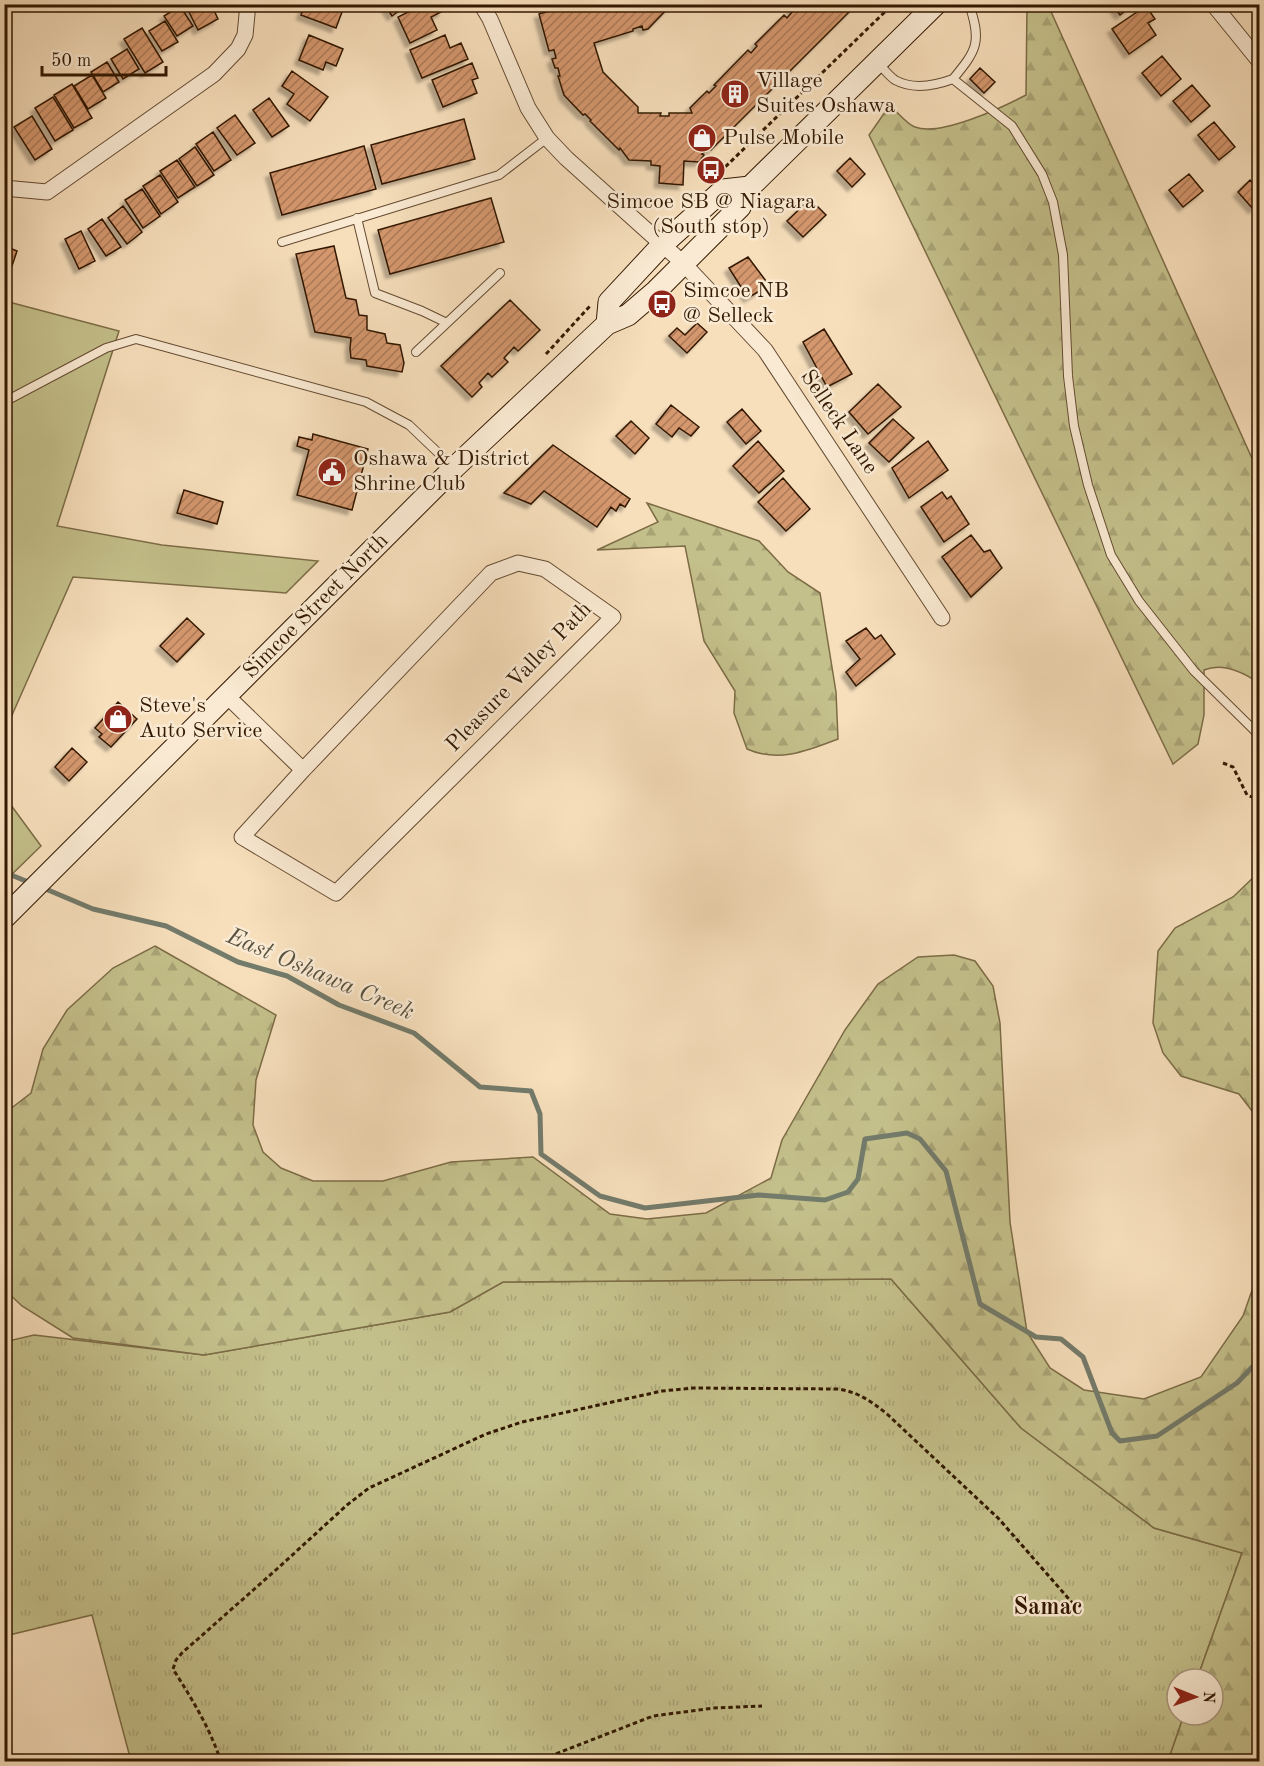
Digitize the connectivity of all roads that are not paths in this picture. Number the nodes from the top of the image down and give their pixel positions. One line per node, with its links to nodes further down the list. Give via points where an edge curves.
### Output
1 (248, 4): 11 (street, via 245,35 238,49 214,74 47,192)
2 (481, 4): 9 (street, Selleck Lane, via 528,108)
3 (936, 4): 7 (main road, Simcoe Street North)
4 (969, 4): 8 (lane, via 977,37 971,56)
5 (1213, 4): 6 (street)
6 (1260, 62)
7 (878, 63): 8 (lane, via 893,79 919,87); 10 (main road, Simcoe Street North)
8 (952, 79): 24 (lane, via 1012,126 1042,174 1053,202 1063,255 1074,426 1111,555 1139,601 1194,671)
9 (547, 138): 12 (lane, via 499,175); 14 (street, Selleck Lane)
10 (750, 187): 14 (main road, Simcoe Street North, via 723,190); 15 (main road, Simcoe Street North, via 740,207)
11 (4, 188)
12 (357, 218): 13 (lane); 17 (lane, via 375,293)
13 (282, 242)
14 (662, 245): 15 (street, Selleck Lane); 18 (main road, Simcoe Street North, via 609,302)
15 (683, 263): 18 (main road, Simcoe Street North, via 628,315); 22 (street, Selleck Lane, via 765,351)
16 (500, 273): 17 (lane)
17 (447, 323): 19 (lane)
18 (606, 324): 21 (main road, Simcoe Street North)
19 (416, 352)
20 (4, 402): 21 (lane, via 106,348 136,339 366,402 409,425)
21 (454, 468): 23 (main road, Simcoe Street North)
22 (942, 618)
23 (227, 696): 25 (street); 26 (main road, Simcoe Street North)
24 (1260, 735)
25 (303, 770): 25 (street, Pleasure Valley Path, via 242,837 336,893 614,617 545,569 518,563 491,573)
26 (7, 915)

